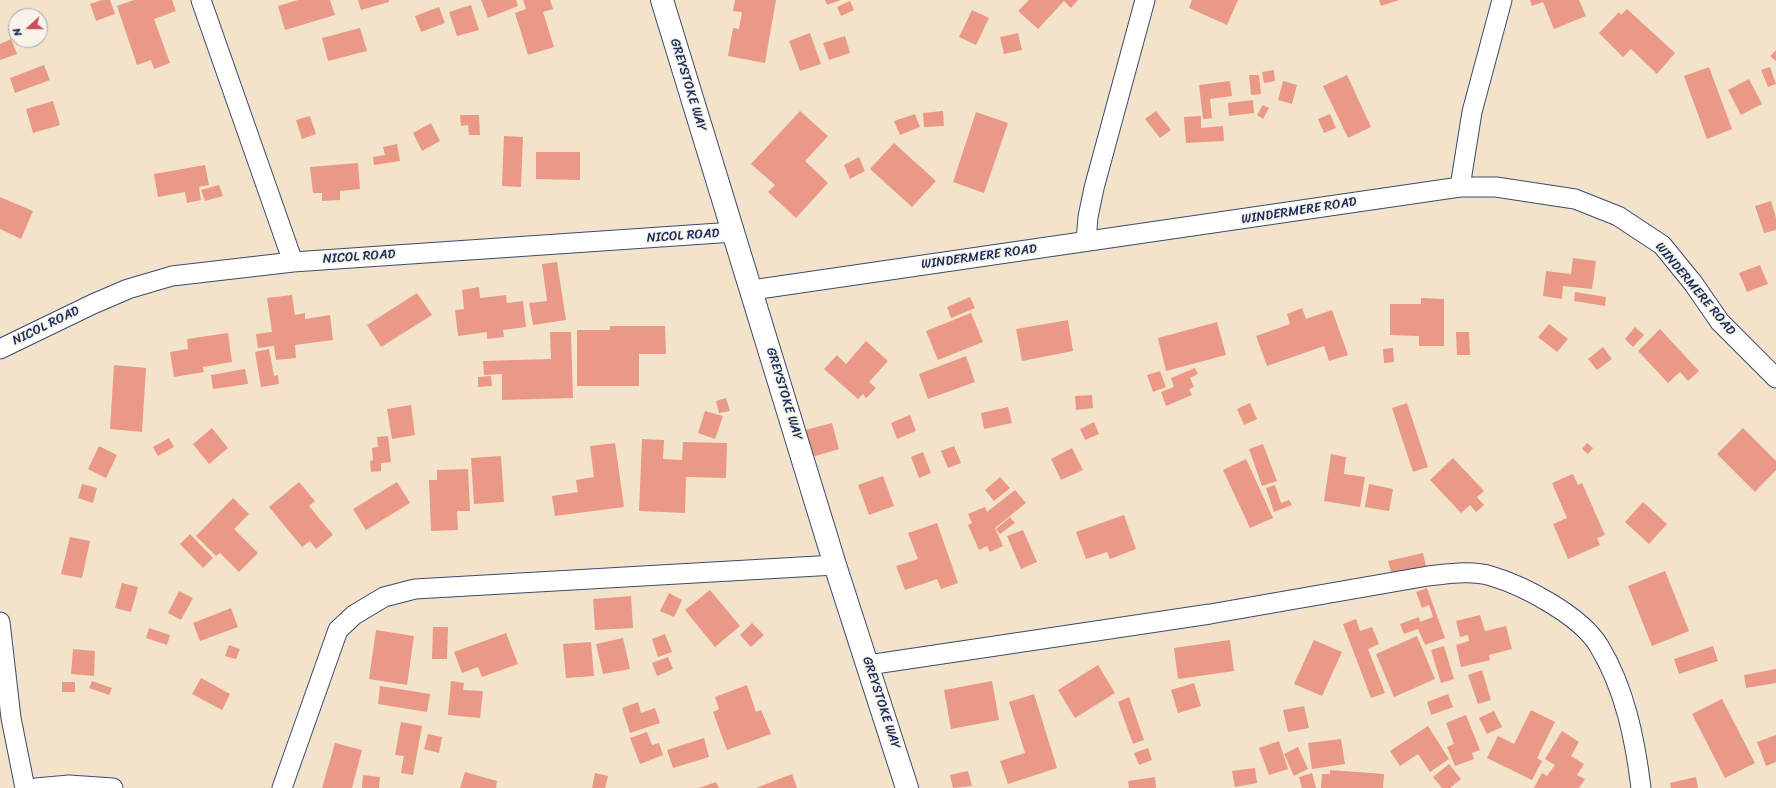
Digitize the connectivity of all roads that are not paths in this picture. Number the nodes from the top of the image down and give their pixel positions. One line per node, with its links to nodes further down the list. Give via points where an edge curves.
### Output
1 (200, 0): 8 (street)
2 (662, 0): 6 (street, GREYSTOKE WAY)
3 (1145, 0): 7 (street, via 1094,188)
4 (1502, 0): 5 (street, via 1472,112)
5 (1460, 187): 7 (street, WINDERMERE ROAD); 11 (street, WINDERMERE ROAD, via 1496,187 1575,199 1618,216 1662,245 1720,322)
6 (734, 232): 8 (street, NICOL ROAD); 9 (street, GREYSTOKE WAY)
7 (1086, 241): 9 (street, WINDERMERE ROAD)
8 (293, 262): 10 (street, NICOL ROAD, via 172,276 128,289)
9 (752, 290): 12 (street, GREYSTOKE WAY)
10 (0, 349)
11 (1776, 378)
12 (835, 565): 14 (street, GREYSTOKE WAY); 18 (street, via 415,589 384,597 354,615 338,630)
13 (0, 622): 15 (street, via 11,718)
14 (868, 665): 19 (street, GREYSTOKE WAY); 20 (street, via 1210,614 1428,576 1463,573 1491,576 1550,603 1579,622 1599,645 1629,718)
15 (24, 788)
16 (36, 788): 17 (street, via 69,785)
17 (113, 788)
18 (282, 788)
19 (907, 788)
20 (1641, 788)

